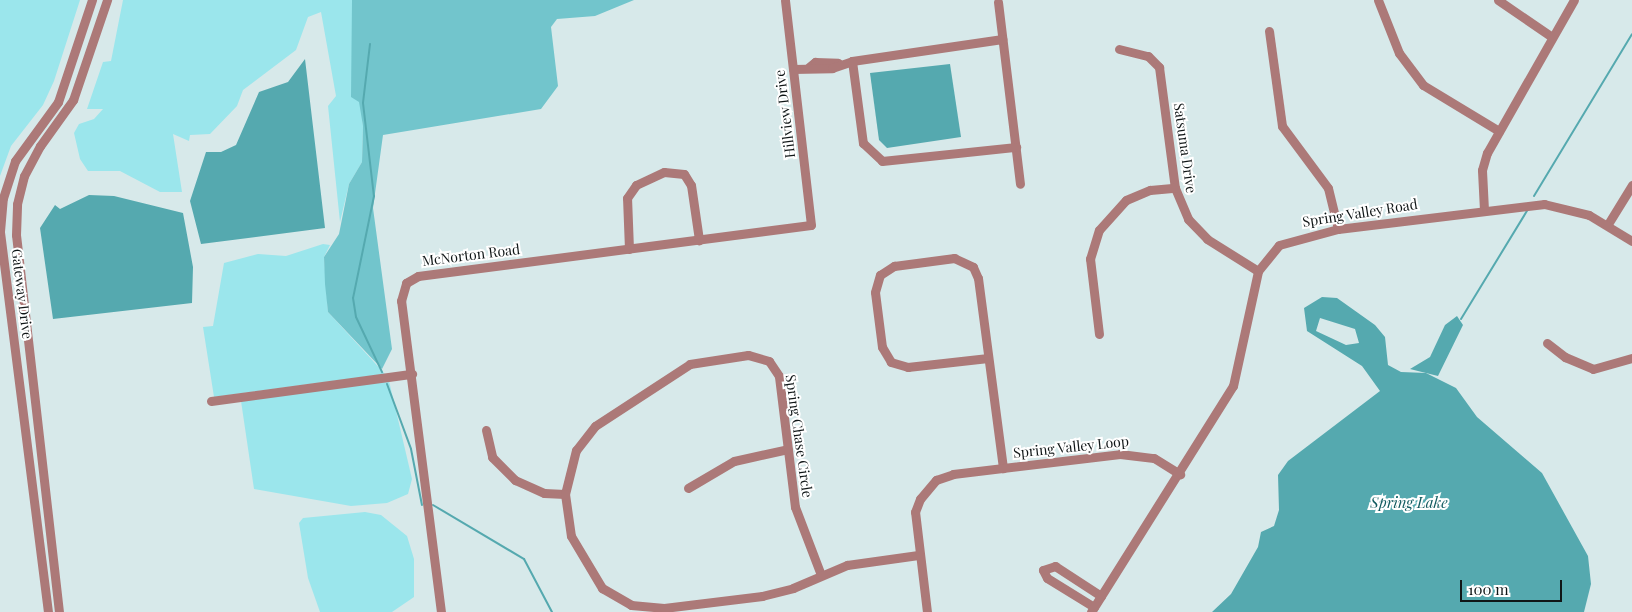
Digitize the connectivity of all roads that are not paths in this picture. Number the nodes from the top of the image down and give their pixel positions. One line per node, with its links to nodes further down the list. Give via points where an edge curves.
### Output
1 (92, 0): 14 (street, Gateway Drive, via 65,84)
2 (107, 0): 15 (street, Gateway Drive, via 73,100)
3 (785, 0): 13 (street, Hillview Drive)
4 (1378, 0): 16 (street, via 1399,54 1423,84)
5 (1498, 0): 9 (street)
6 (1574, 0): 9 (street)
7 (998, 2): 10 (street)
8 (1269, 31): 24 (street, via 1282,126 1328,188)
9 (1552, 37): 16 (street)
10 (1002, 39): 12 (street); 17 (street)
11 (1119, 49): 20 (street, Satsuma Drive, via 1148,56 1159,67)
12 (852, 61): 13 (street); 17 (street, via 863,143 882,161)
13 (793, 69): 23 (street, Hillview Drive)
14 (42, 122): 15 (street); 30 (street, Gateway Drive, via 15,161 3,198 0,231)
15 (52, 130): 29 (street, Gateway Drive, via 24,176 17,204)
16 (1499, 132): 21 (street, via 1482,170)
17 (1016, 147): 18 (street)
18 (1020, 184)
19 (1632, 185): 22 (street)
20 (1174, 188): 28 (street, Satsuma Drive, via 1199,231); 31 (street, via 1150,190 1126,200 1099,230 1090,259)
21 (1484, 210): 22 (street, Spring Valley Road, via 1544,204); 24 (street, Spring Valley Road)
22 (1608, 224): 26 (street, Spring Valley Road)
23 (812, 225): 25 (street, McNorton Road)
24 (1338, 229): 28 (street, Spring Valley Road, via 1290,239 1270,252)
25 (699, 240): 27 (street, McNorton Road); 27 (street, via 691,185 684,174 664,172 636,184 627,198)
26 (1632, 241)
27 (629, 248): 35 (street, McNorton Road, via 410,279 401,301)
28 (1258, 271): 40 (street, Spring Valley Road, via 1233,386)
29 (20, 274): 30 (street); 48 (street, Gateway Drive)
30 (6, 277): 47 (street, Gateway Drive)
31 (1099, 334)
32 (1547, 342): 34 (street, via 1565,357 1593,369)
33 (988, 358): 33 (street, via 978,278 964,259 894,266 880,275 875,292 882,347 891,362 908,367); 39 (street)
34 (1632, 358)
35 (412, 374): 36 (street); 49 (street, McNorton Road)
36 (211, 402)
37 (486, 430): 42 (street, via 492,457 515,480 544,492)
38 (788, 449): 41 (street, via 734,462); 42 (street, Spring Chase Circle, via 779,376 769,362 748,355 703,360 674,372 595,426 576,450); 44 (street, Spring Chase Circle, via 795,507)
39 (1003, 468): 40 (street, Spring Valley Loop, via 1137,454 1154,458); 43 (street, Spring Valley Loop, via 944,477 928,488 916,512)
40 (1180, 474): 45 (street)
41 (688, 488)
42 (565, 494): 44 (street, Spring Chase Circle, via 572,536 592,574 602,588 631,605 664,608 762,596)
43 (918, 555): 44 (street, Spring Chase Circle, via 855,563); 50 (street, Spring Valley Loop)
44 (820, 575)
45 (1101, 596): 46 (street); 46 (street, via 1055,566 1043,570 1047,578)
46 (1092, 610)
47 (48, 612)
48 (59, 612)
49 (441, 612)
50 (927, 612)

